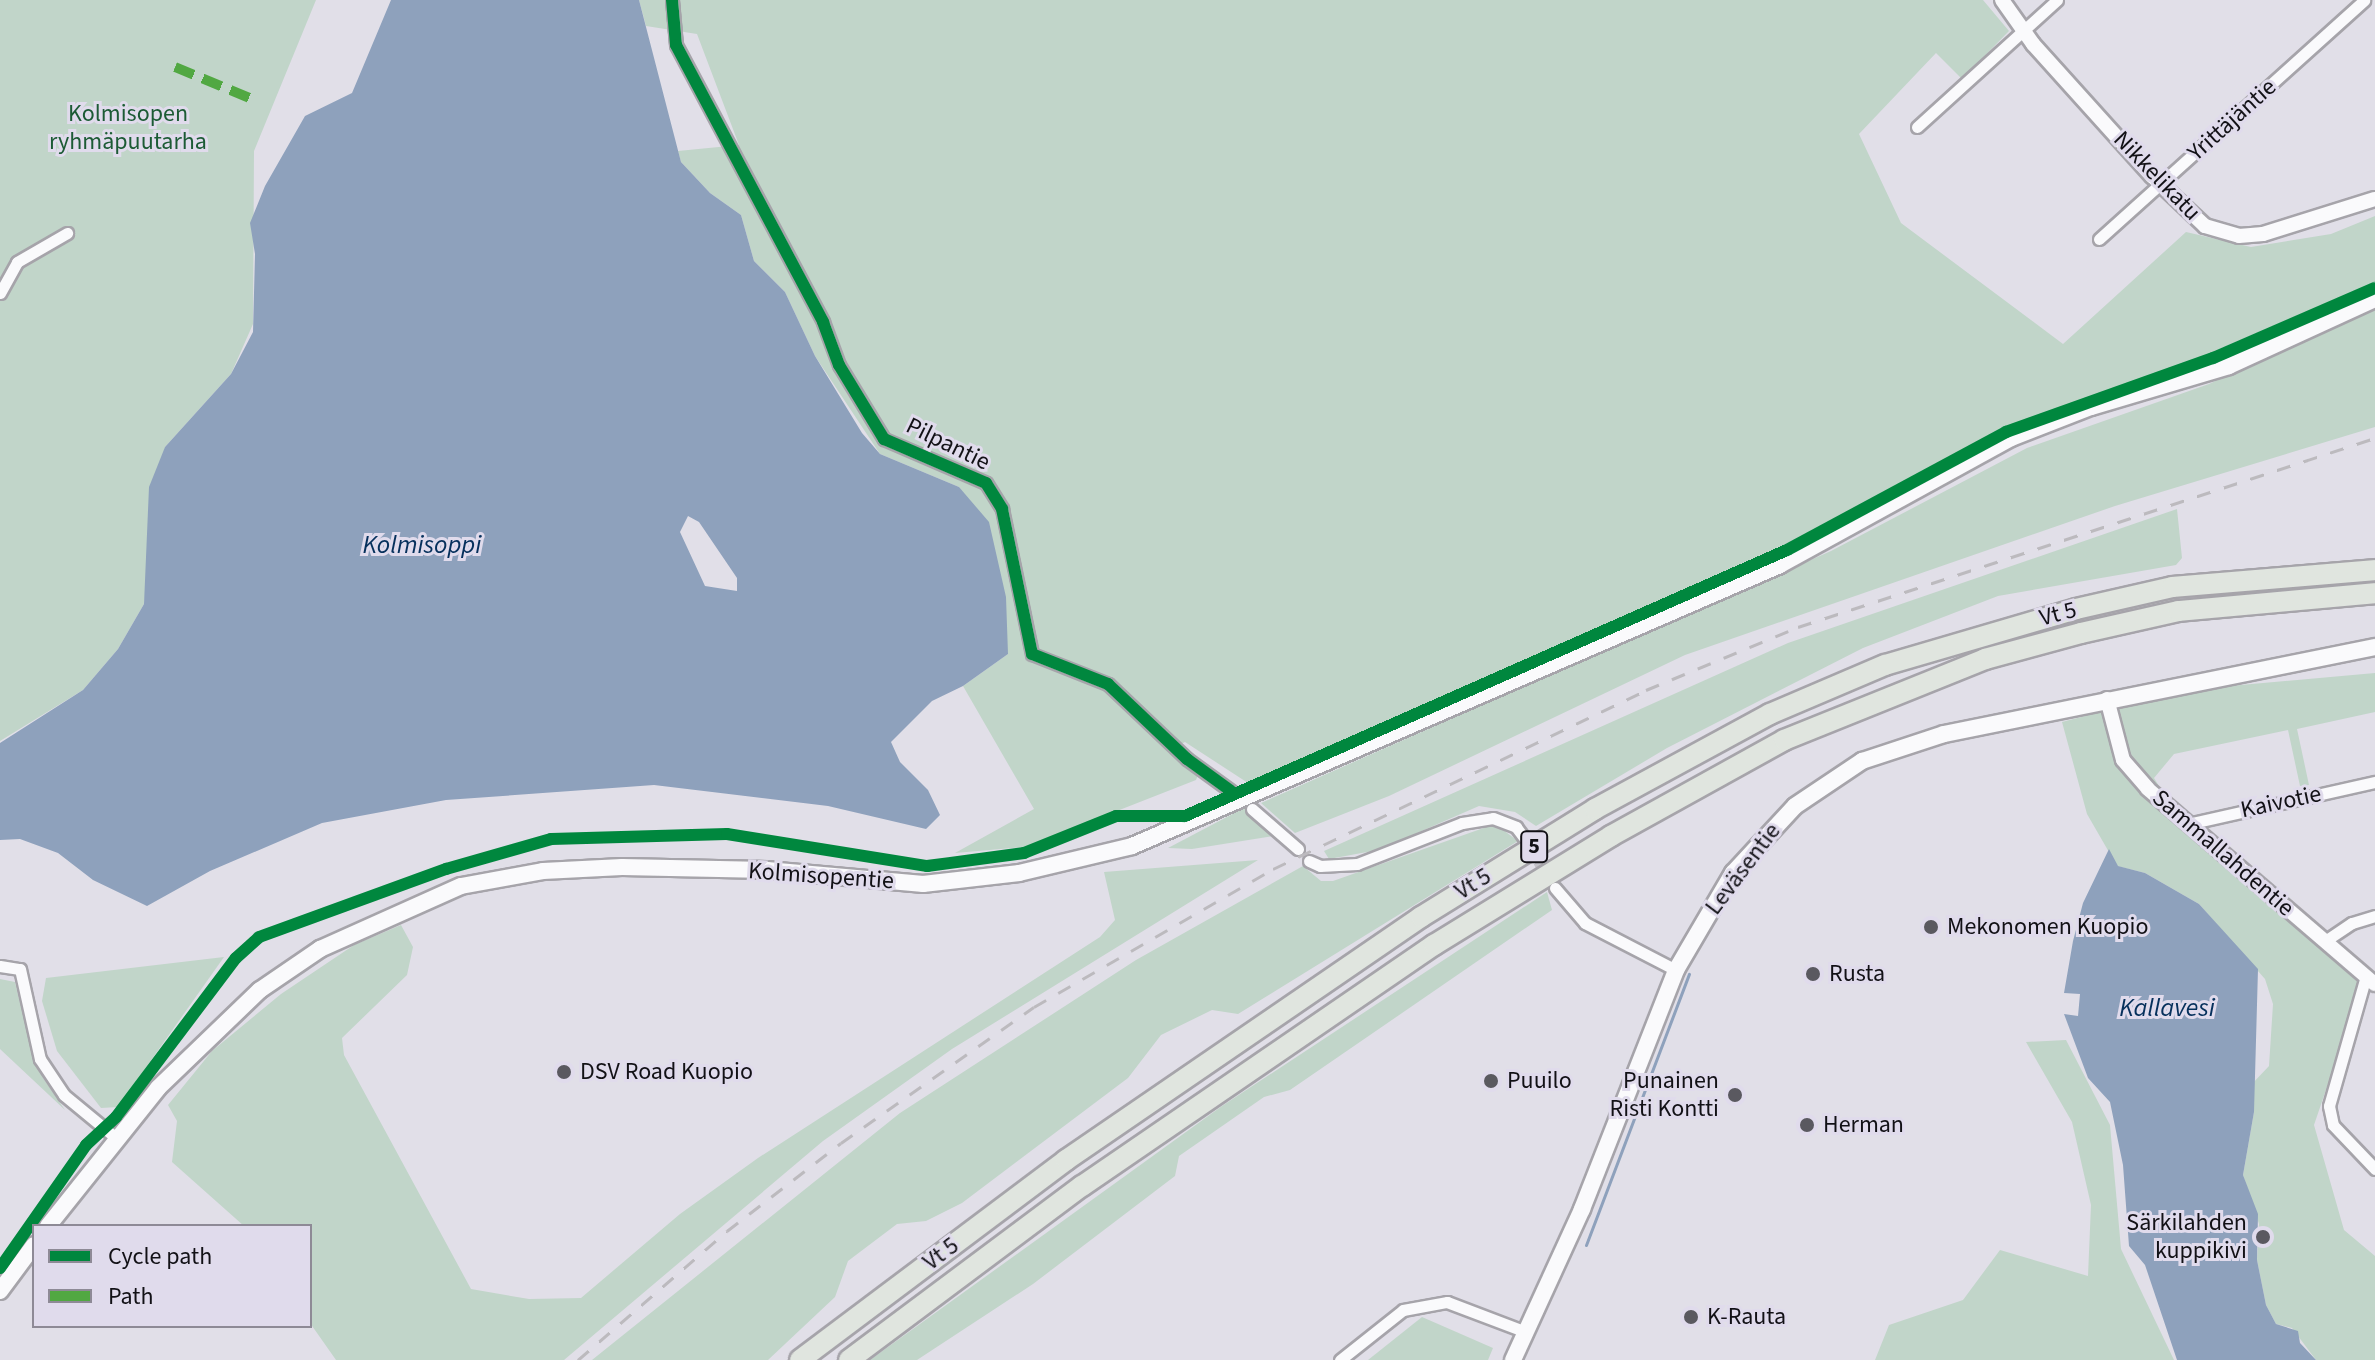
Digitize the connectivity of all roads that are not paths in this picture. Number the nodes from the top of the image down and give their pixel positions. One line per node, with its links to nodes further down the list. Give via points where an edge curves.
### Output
1 (672, 0): 18 (street, Pilpantie, via 676,45 823,322 839,365 884,439 986,483 1002,509 1032,654 1108,684 1187,759)
2 (2002, 0): 5 (street, Nikkelikatu)
3 (2057, 0): 5 (street)
4 (2364, 0): 7 (street, Yrittäjäntie)
5 (2023, 30): 6 (street); 7 (street, Nikkelikatu)
6 (1917, 127)
7 (2159, 184): 8 (street, Nikkelikatu, via 2205,226 2239,236 2285,230); 10 (street, Yrittäjäntie)
8 (2375, 199)
9 (67, 233): 11 (street, via 17,262)
10 (2099, 239)
11 (0, 293)
12 (2375, 299): 30 (main road, Kolmisopentie, via 2229,366 2091,407 2011,438 1780,565 1132,846 1019,873 923,884 767,870 622,867 543,871 461,886 320,949 260,990 202,1041)
13 (2375, 570): 36 (highway, Vt 5 / 5, via 2173,587 2076,609 1885,665 1770,714 1595,809 1421,917 1066,1160)
14 (2375, 593): 37 (highway, Vt 5 / 5, via 2179,611 2081,633 1985,659 1784,740 1611,836 1434,945 1082,1186)
15 (2375, 647): 16 (main road, Leväsentie)
16 (2107, 699): 20 (street, Sammallahdentie, via 2123,760); 28 (main road, Leväsentie, via 1933,737 1839,773 1795,806 1750,851)
17 (2375, 782): 20 (street, Kaivotie)
18 (1231, 791)
19 (1252, 809): 22 (street)
20 (2188, 824): 26 (street, Sammallahdentie)
21 (1525, 839): 23 (street, via 1516,827 1493,818 1462,823 1357,864 1320,866)
22 (1298, 849)
23 (1309, 861)
24 (1555, 888): 28 (street, via 1585,923)
25 (2375, 916): 26 (street, via 2352,923)
26 (2325, 941): 29 (street, Sammallahdentie)
27 (0, 966): 30 (street, via 20,969 40,1059 64,1095)
28 (1676, 970): 35 (main road, Leväsentie, via 1582,1209)
29 (2370, 980): 31 (street, via 2329,1106 2333,1125)
30 (115, 1137): 32 (main road, Kolmisopentie)
31 (2375, 1169)
32 (50, 1224)
33 (32, 1248): 34 (main road)
34 (0, 1291)
35 (1526, 1332): 38 (street, via 1447,1302 1403,1310); 39 (main road, Leväsentie)
36 (800, 1360)
37 (849, 1360)
38 (1340, 1360)
39 (1513, 1360)

